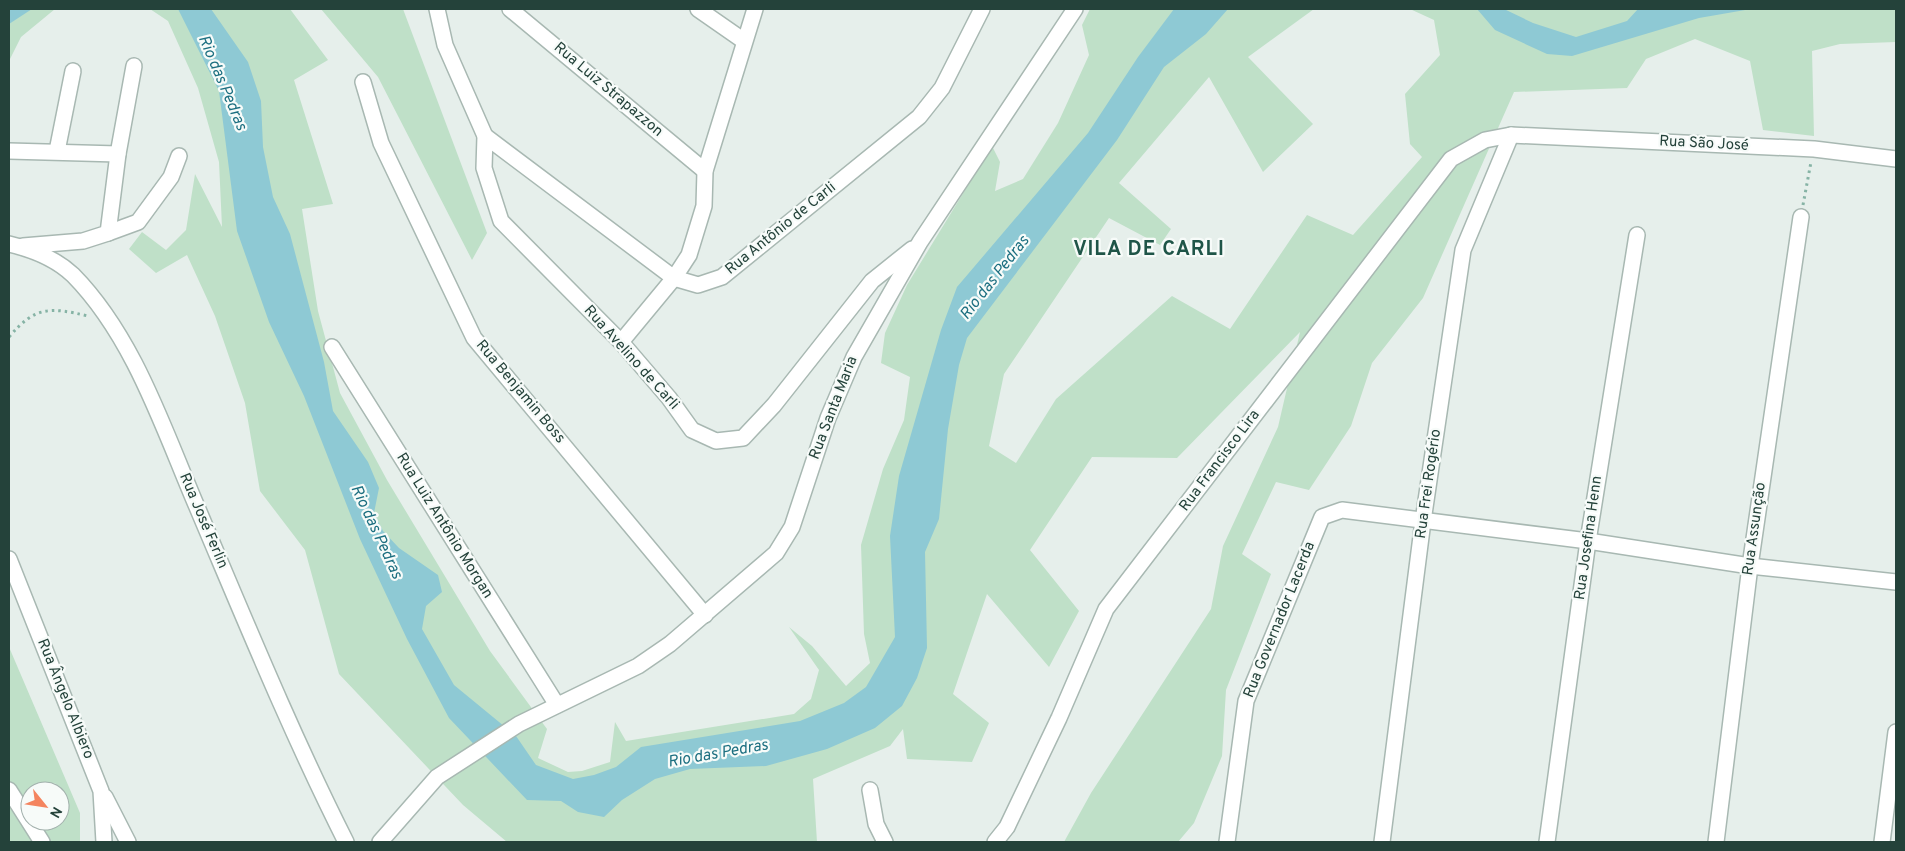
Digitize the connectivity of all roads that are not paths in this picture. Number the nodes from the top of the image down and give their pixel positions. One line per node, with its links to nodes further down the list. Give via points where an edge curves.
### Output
1 (437, 9): 12 (street, Rua Avelino de Carli, via 445,46)
2 (510, 9): 18 (street, Rua Luiz Strapazzon)
3 (698, 9): 7 (street)
4 (754, 9): 7 (street)
5 (982, 9): 24 (street, Rua Antônio de Carli, via 942,88 919,117 722,276 698,285)
6 (1075, 9): 22 (street, Rua Santa Maria)
7 (744, 41): 18 (street)
8 (134, 66): 15 (street)
9 (73, 71): 13 (street)
10 (363, 82): 32 (street, Rua Benjamin Boss, via 381,143 474,338)
11 (1511, 135): 17 (street, Rua São José, via 1814,149); 27 (street, Rua Frei Rogério, via 1464,250); 44 (street, Rua Francisco Lira, via 1485,140 1451,159 1106,609 1007,827)
12 (485, 136): 24 (street, Rua Antônio de Carli); 25 (street, Rua Avelino de Carli, via 484,168 501,221)
13 (57, 150): 14 (street); 15 (street)
14 (9, 151)
15 (118, 154): 20 (street)
16 (179, 156): 20 (street, via 171,177 138,222)
17 (1896, 159)
18 (705, 171): 24 (street, via 704,206 689,254)
19 (1800, 217): 30 (street, Rua Assunção)
20 (108, 233): 23 (street, via 83,241)
21 (1637, 235): 28 (street, Rua Josefina Henn)
22 (920, 242): 25 (street, Rua Avelino de Carli, via 872,281 774,405 743,438 716,441 692,430); 32 (street, Rua Santa Maria, via 854,357 828,418 792,527 776,553)
23 (15, 245): 41 (street, Rua José Ferlin, via 50,259 72,274 122,341 152,401 303,756)
24 (674, 278): 25 (street)
25 (621, 342)
26 (332, 347): 33 (street, Rua Luiz Antônio Morgan)
27 (1423, 521): 28 (street); 45 (street, Rua Governador Lacerda, via 1342,510 1322,517 1246,701); 46 (street, Rua Frei Rogério)
28 (1588, 541): 30 (street); 47 (street, Rua Josefina Henn)
29 (9, 560): 37 (street, Rua Ângelo Albiero)
30 (1750, 566): 31 (street); 48 (street, Rua Assunção)
31 (1896, 582)
32 (705, 615): 33 (street, Rua Santa Maria, via 638,666)
33 (558, 705): 42 (street, Rua Santa Maria, via 519,724 437,777)
34 (1896, 732): 49 (street)
35 (9, 790): 38 (street)
36 (870, 790): 43 (street, via 876,824)
37 (101, 791): 39 (street, Rua Ângelo Albiero); 40 (street)
38 (42, 842)
39 (104, 842)
40 (128, 842)
41 (346, 842)
42 (380, 842)
43 (885, 842)
44 (995, 842)
45 (1227, 842)
46 (1382, 842)
47 (1547, 842)
48 (1716, 842)
49 (1882, 842)

